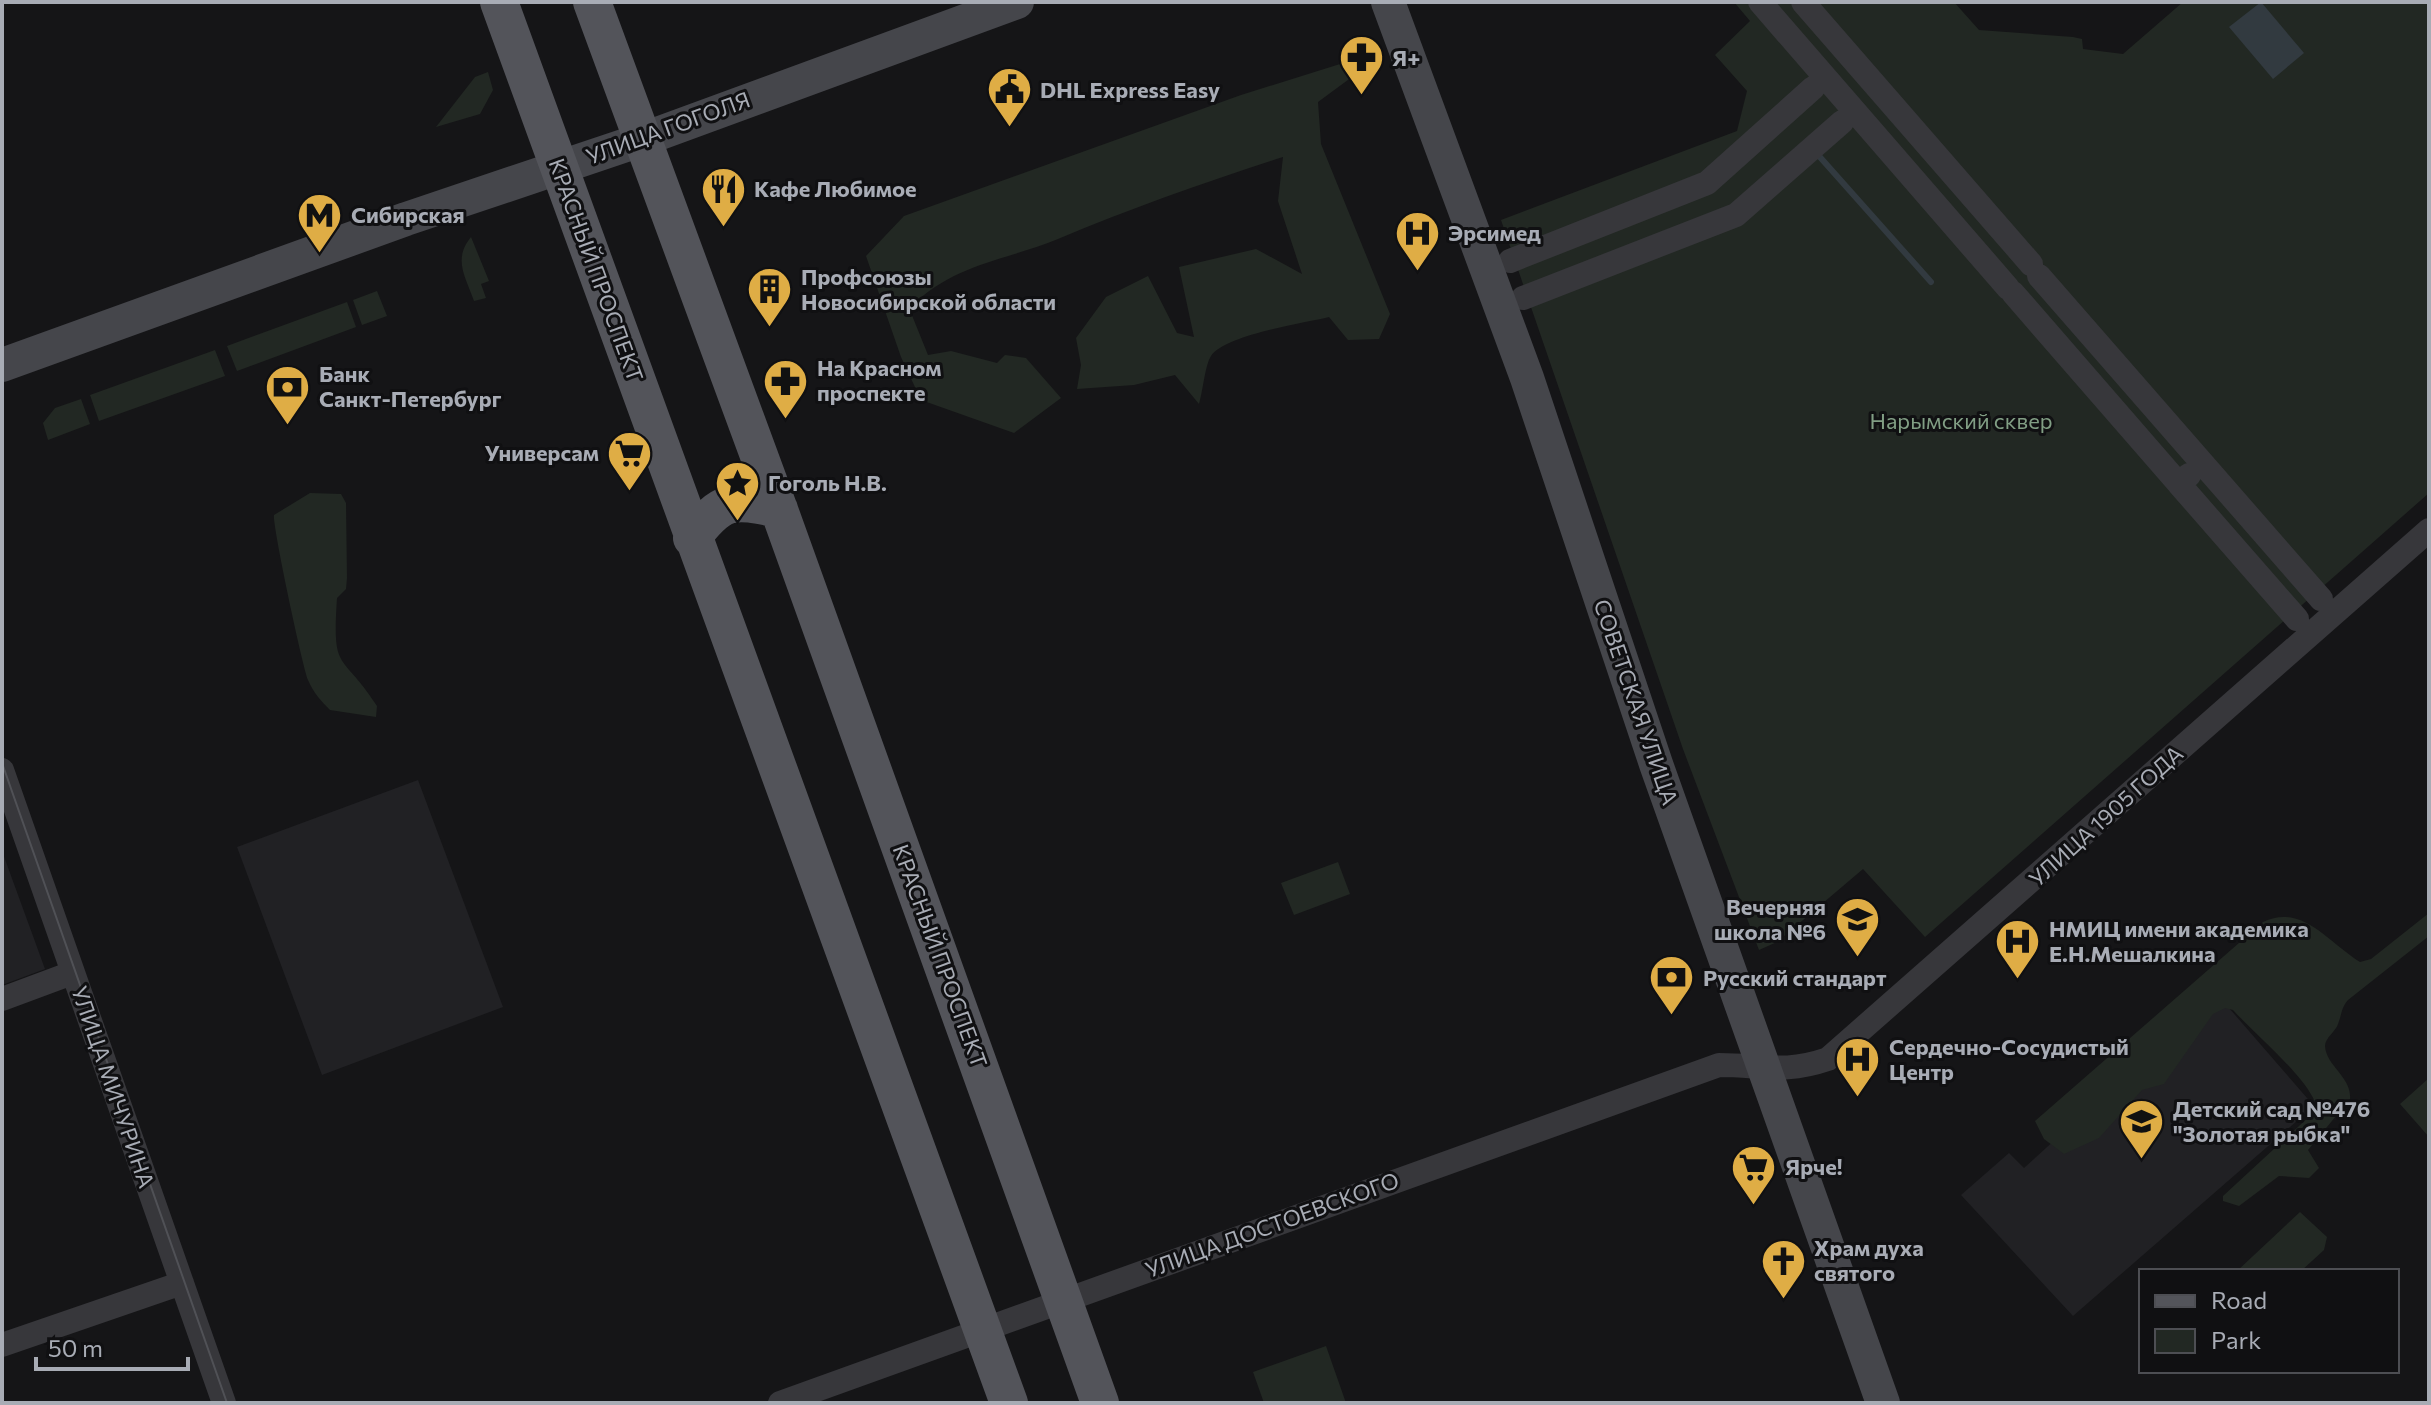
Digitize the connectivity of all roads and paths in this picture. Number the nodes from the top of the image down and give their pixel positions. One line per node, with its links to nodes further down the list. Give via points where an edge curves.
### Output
1 (499, 2): 12 (main road, КРАСНЫЙ ПРОСПЕКТ)
2 (592, 2): 10 (main road, КРАСНЫЙ ПРОСПЕКТ)
3 (1017, 2): 10 (street, УЛИЦА ГОГОЛЯ)
4 (1388, 2): 38 (street, СОВЕТСКАЯ УЛИЦА, via 1527,378 1656,764)
5 (1760, 2): 17 (street)
6 (1803, 2): 14 (street)
7 (1813, 88): 9 (street)
8 (1842, 122): 11 (street)
9 (1773, 124): 11 (street); 13 (street)
10 (641, 140): 12 (street, УЛИЦА ГОГОЛЯ); 30 (main road, КРАСНЫЙ ПРОСПЕКТ)
11 (1802, 156): 16 (street)
12 (560, 169): 25 (street, УЛИЦА ГОГОЛЯ); 32 (main road, КРАСНЫЙ ПРОСПЕКТ)
13 (1707, 183): 15 (street); 16 (street)
14 (1970, 194): 17 (street); 21 (street)
15 (1646, 210): 18 (street); 19 (street)
16 (1736, 215): 19 (street)
17 (1944, 215): 23 (street)
18 (1573, 238): 20 (street); 22 (street)
19 (1670, 243): 22 (street)
20 (1510, 261)
21 (2035, 270): 23 (street, via 2020,262 2010,267); 26 (street)
22 (1588, 274): 24 (street)
23 (2010, 290): 27 (street)
24 (1523, 298)
25 (2, 365)
26 (2139, 389): 27 (street); 28 (street)
27 (2116, 412): 29 (street)
28 (2202, 462): 29 (street); 33 (street)
29 (2179, 484): 34 (street)
30 (779, 509): 32 (main road, via 742,501 712,511); 40 (main road, КРАСНЫЙ ПРОСПЕКТ)
31 (2429, 530): 38 (street, УЛИЦА 1905 ГОДА, via 1828,1059)
32 (692, 538): 41 (main road, КРАСНЫЙ ПРОСПЕКТ)
33 (2321, 599)
34 (2297, 619)
35 (2, 770): 36 (street, УЛИЦА МИЧУРИНА)
36 (72, 973): 37 (street); 39 (street, УЛИЦА МИЧУРИНА)
37 (2, 999)
38 (1767, 1071): 40 (street, УЛИЦА ДОСТОЕВСКОГО, via 1719,1065); 47 (street, СОВЕТСКАЯ УЛИЦА)
39 (182, 1283): 42 (street); 43 (street, УЛИЦА МИЧУРИНА)
40 (1063, 1300): 41 (street, УЛИЦА ДОСТОЕВСКОГО); 46 (main road, КРАСНЫЙ ПРОСПЕКТ)
41 (983, 1330): 44 (street, УЛИЦА ДОСТОЕВСКОГО); 45 (main road, КРАСНЫЙ ПРОСПЕКТ)
42 (2, 1345)
43 (224, 1403)
44 (780, 1403)
45 (1009, 1403)
46 (1100, 1403)
47 (1883, 1403)

